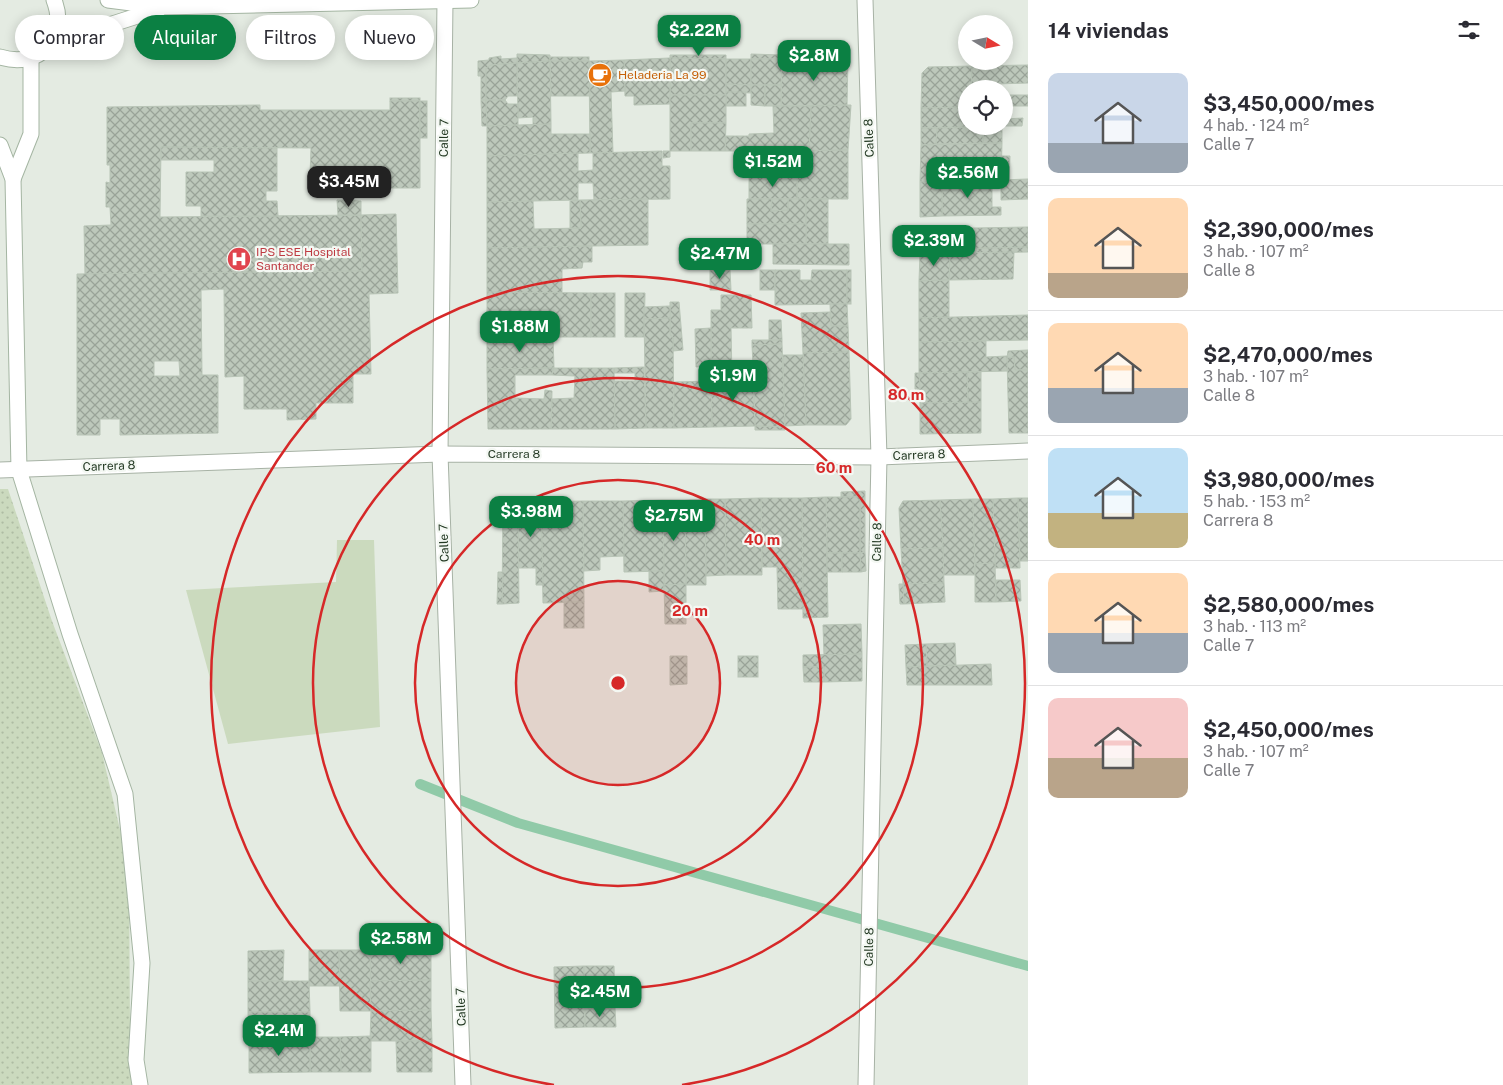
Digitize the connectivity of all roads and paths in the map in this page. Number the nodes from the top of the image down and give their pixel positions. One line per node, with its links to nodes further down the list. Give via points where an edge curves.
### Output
1 (54, 0): 7 (street)
2 (108, 0): 6 (street)
3 (445, 0): 4 (street); 6 (street); 15 (street, Calle 7)
4 (471, 0)
5 (865, 0): 16 (street, Calle 8)
6 (163, 8): 8 (street)
7 (58, 15)
8 (124, 20)
9 (0, 57): 10 (street)
10 (15, 60)
11 (31, 60): 13 (street, via 31,134)
12 (0, 145): 13 (street)
13 (13, 179): 18 (street)
14 (1028, 451): 16 (street, Carrera 8)
15 (440, 454): 16 (street, Carrera 8); 18 (street, Carrera 8); 20 (street, Calle 7)
16 (879, 457): 21 (street, Calle 8)
17 (0, 470): 18 (street, Carrera 8)
18 (19, 470): 19 (street, via 70,634 125,794 142,963 136,1060)
19 (140, 1085)
20 (463, 1085)
21 (866, 1085)

